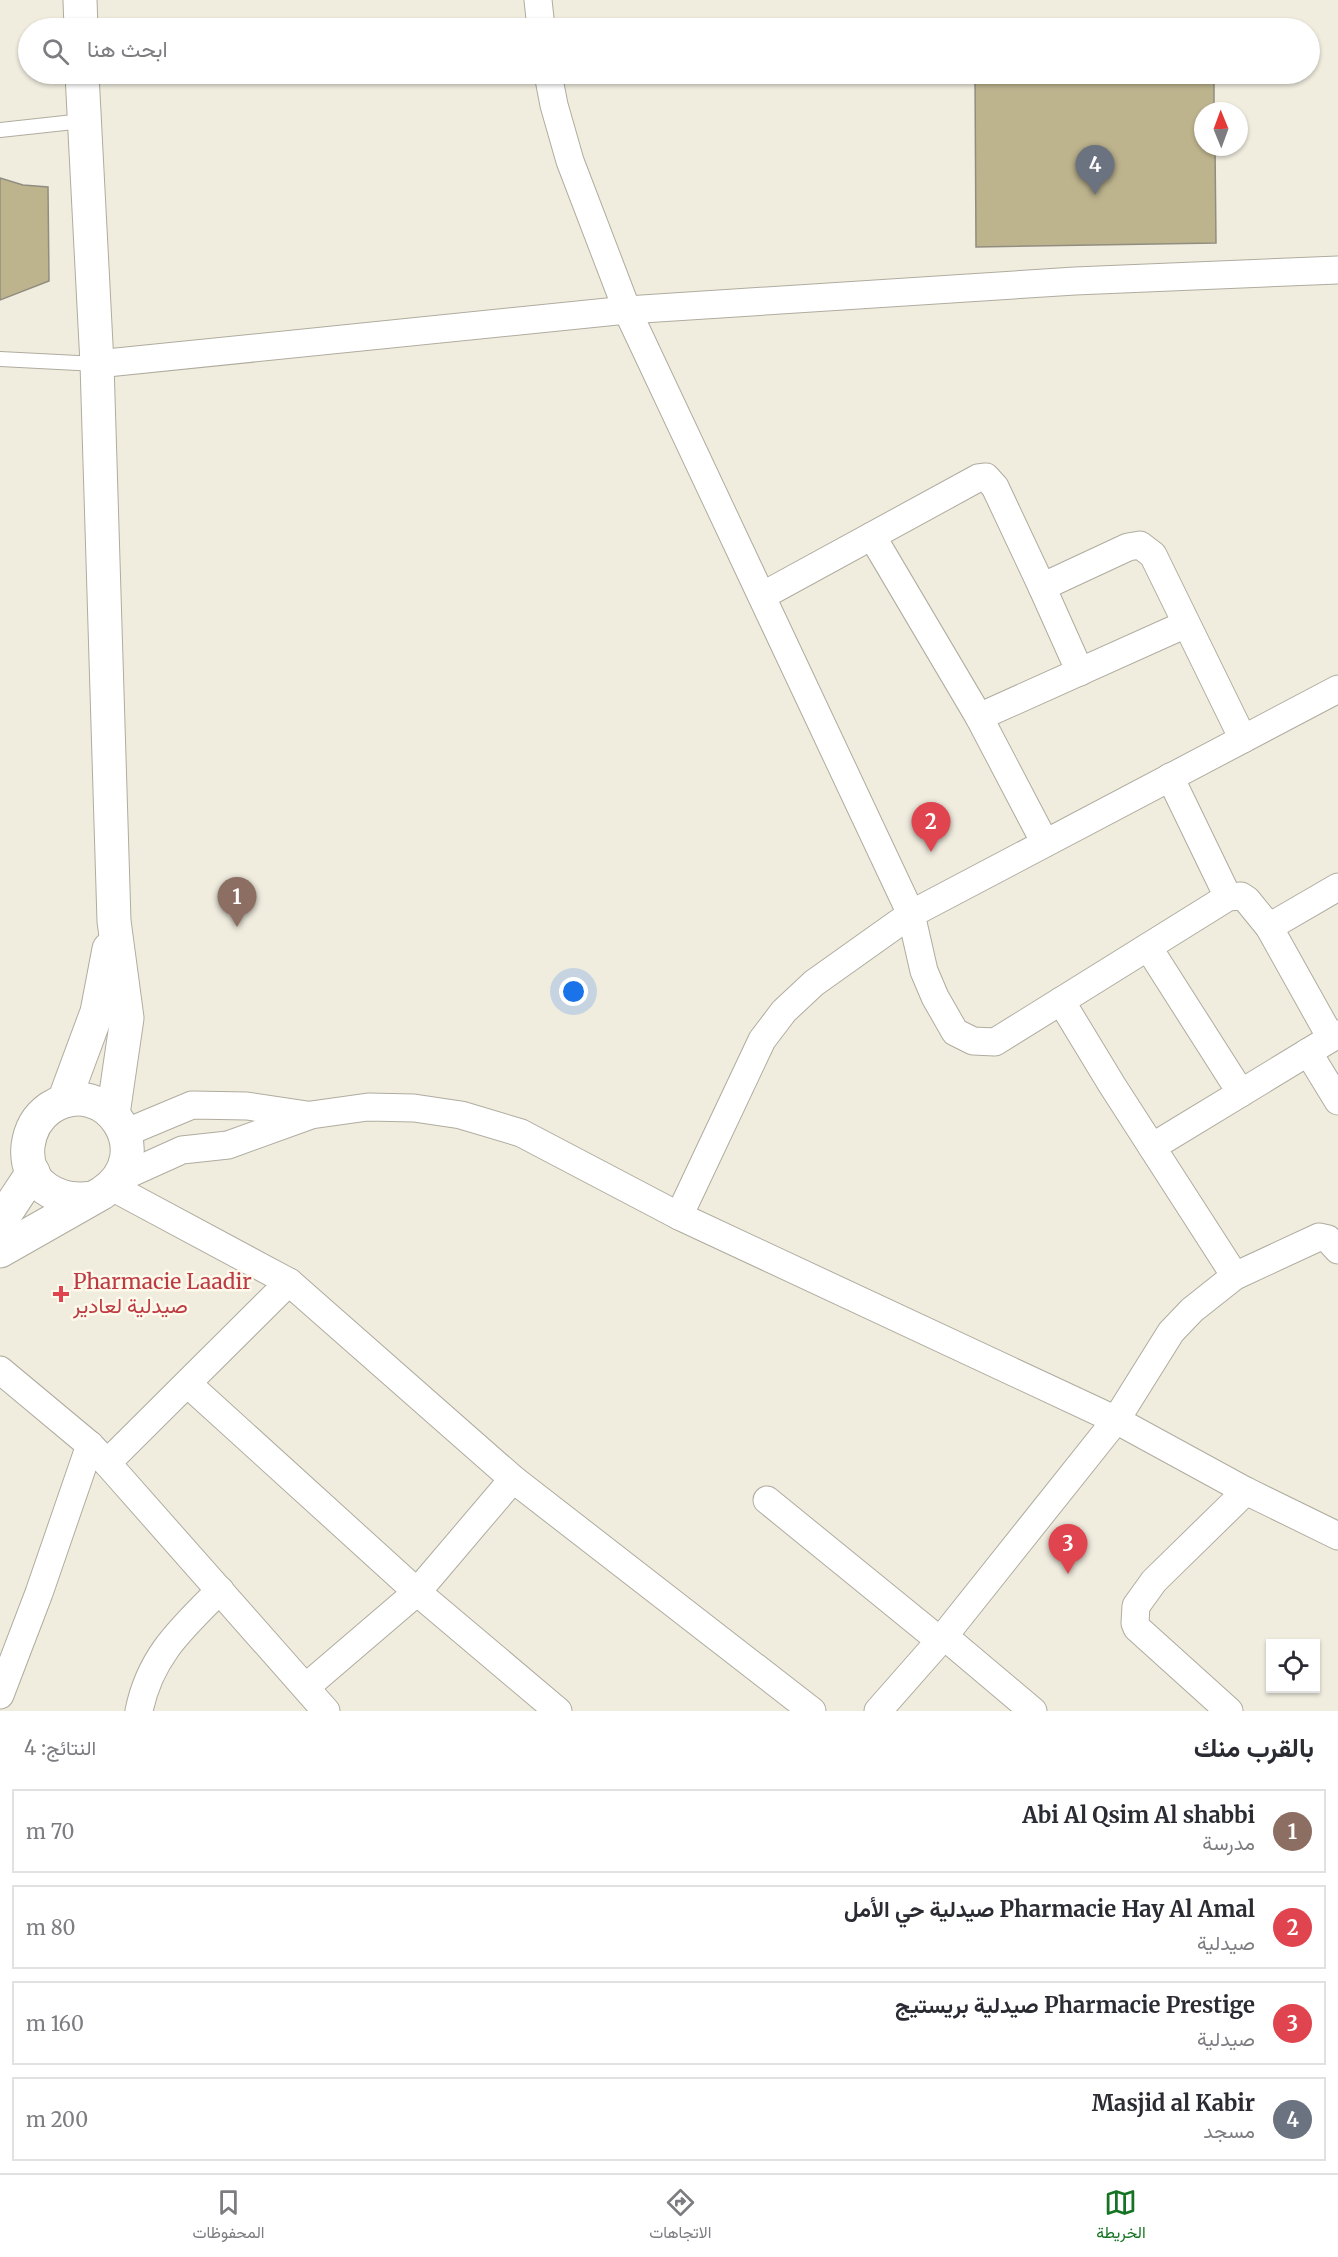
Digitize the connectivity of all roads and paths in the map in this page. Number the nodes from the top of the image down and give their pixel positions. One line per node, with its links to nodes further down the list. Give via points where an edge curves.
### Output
1 (80, 0): 3 (main road)
2 (538, 0): 4 (street)
3 (81, 18)
4 (540, 18)
5 (82, 84): 7 (main road)
6 (550, 84): 10 (street, via 570,161)
7 (83, 122): 8 (lane); 12 (main road)
8 (0, 130)
9 (1338, 270): 10 (street, via 1076,281)
10 (627, 310): 12 (street); 15 (street)
11 (0, 359): 12 (lane)
12 (97, 364): 26 (main road)
13 (872, 536): 14 (street, via 986,477 995,487); 15 (street); 19 (street)
14 (1042, 587): 16 (street, via 1140,545 1153,555); 17 (street)
15 (762, 596): 25 (street)
16 (1186, 624): 17 (street); 20 (street)
17 (1080, 672): 19 (street)
18 (1338, 689): 20 (street)
19 (979, 717): 22 (street)
20 (1243, 739): 21 (street)
21 (1170, 777): 22 (street); 24 (street)
22 (1045, 843): 25 (street)
23 (1338, 887): 27 (street)
24 (1228, 897): 27 (street, via 1241,896 1247,900); 28 (street)
25 (910, 914): 29 (street, via 924,971 956,1032 973,1041 995,1042); 40 (street, via 814,983 784,1011 762,1040)
26 (114, 921): 33 (main road, via 97,1012); 36 (main road, via 127,1018)
27 (1269, 927): 30 (street)
28 (1148, 947): 29 (street); 32 (street)
29 (1061, 1001): 37 (street)
30 (1334, 1036): 31 (street)
31 (1308, 1052): 32 (street); 34 (street)
32 (1241, 1093): 37 (street)
33 (64, 1101): 36 (main road, via 93,1102); 38 (main road, via 39,1117 33,1127 28,1150)
34 (1338, 1101)
35 (312, 1115): 36 (street, via 248,1106 192,1105); 39 (street, via 228,1144 182,1150); 40 (street, via 368,1107 461,1115 521,1133)
36 (119, 1123): 39 (main road, via 128,1156)
37 (1152, 1147): 44 (street)
38 (33, 1172): 39 (main road, via 48,1190 69,1199); 41 (main road)
39 (108, 1187): 43 (main road); 45 (street)
40 (679, 1216): 48 (street)
41 (0, 1222)
42 (1338, 1250): 44 (street, via 1328,1239 1319,1238)
43 (0, 1251)
44 (1235, 1276): 48 (street, via 1171,1332)
45 (289, 1282): 47 (street); 50 (street)
46 (0, 1370): 49 (street)
47 (188, 1384): 49 (street); 55 (street)
48 (1116, 1420): 51 (street); 56 (street)
49 (99, 1454): 54 (street); 58 (street)
50 (513, 1479): 55 (street); 62 (street)
51 (1246, 1491): 53 (street); 65 (street, via 1154,1581 1134,1615 1137,1628)
52 (767, 1500): 56 (street)
53 (1338, 1536)
54 (220, 1590): 57 (street); 59 (street, via 154,1664)
55 (417, 1592): 57 (street); 61 (street)
56 (941, 1638): 63 (street); 64 (street)
57 (306, 1687): 60 (street)
58 (0, 1695)
59 (139, 1711)
60 (326, 1711)
61 (558, 1711)
62 (812, 1711)
63 (878, 1711)
64 (1033, 1711)
65 (1229, 1711)

